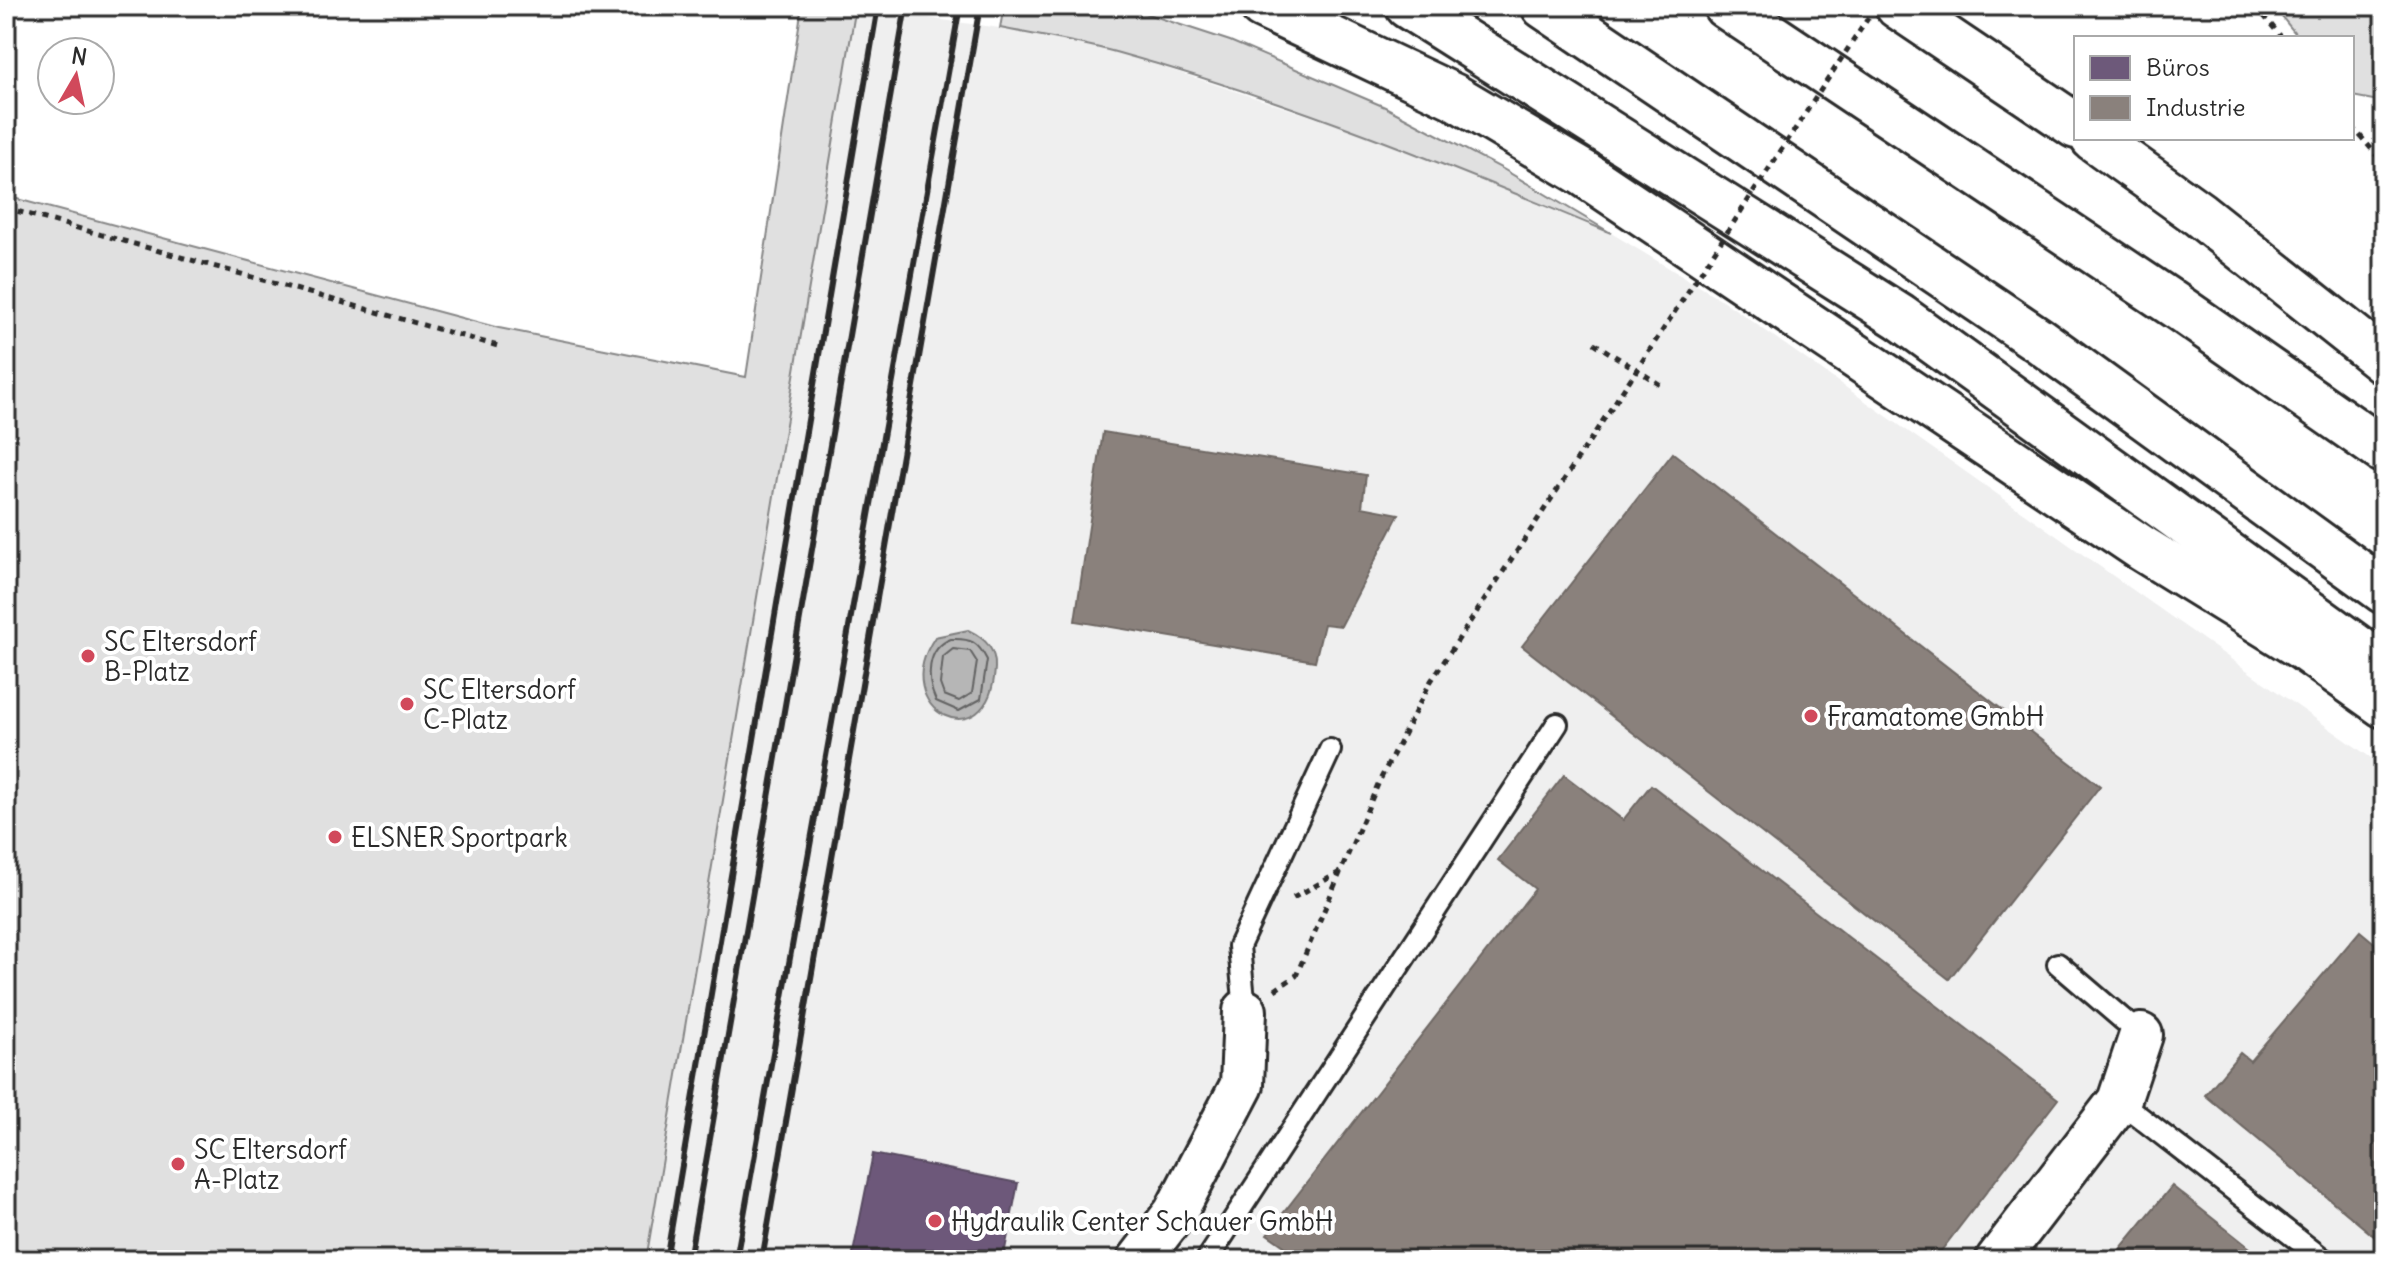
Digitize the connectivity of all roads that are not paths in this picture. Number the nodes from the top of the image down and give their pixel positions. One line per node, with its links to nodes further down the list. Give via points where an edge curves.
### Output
1 (1262, 6): 12 (highway, via 1453,96 1583,173)
2 (1408, 6): 11 (highway, via 1900,317)
3 (1544, 6): 10 (highway, via 2040,341)
4 (1726, 6): 9 (highway)
5 (1898, 6): 6 (highway)
6 (2074, 125)
7 (2096, 140): 8 (highway, via 2199,214)
8 (2384, 361)
9 (2384, 451)
10 (2384, 591)
11 (2384, 667)
12 (2384, 705)
13 (1557, 724): 20 (lane)
14 (1330, 750): 16 (lane, via 1239,946)
15 (2058, 964): 17 (lane)
16 (1245, 1011): 19 (street, via 1242,1085 1175,1213)
17 (2141, 1035): 18 (street)
18 (2119, 1101): 21 (street); 22 (lane)
19 (1139, 1260)
20 (1207, 1260)
21 (1997, 1260)
22 (2324, 1260)

